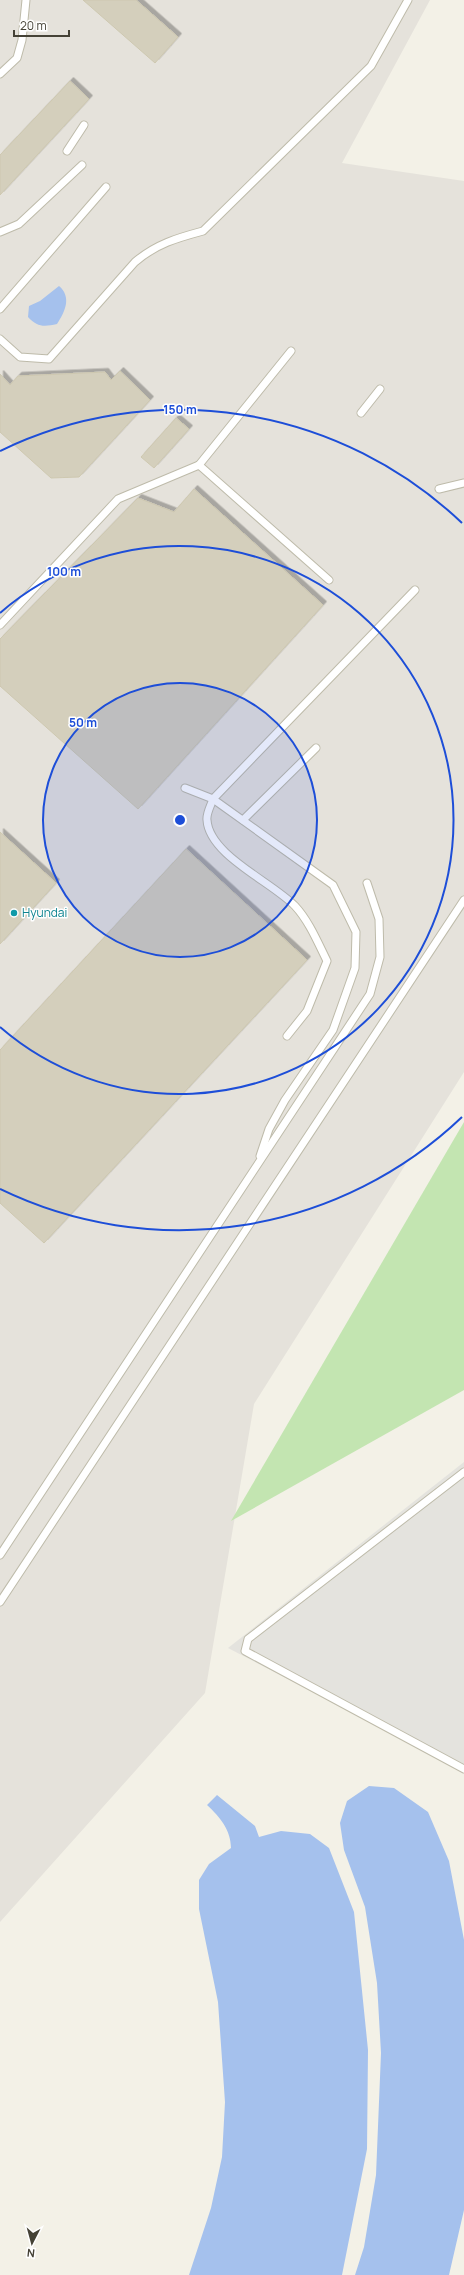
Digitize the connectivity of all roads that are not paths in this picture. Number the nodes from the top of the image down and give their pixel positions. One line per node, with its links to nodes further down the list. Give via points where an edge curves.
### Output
1 (26, 0): 3 (lane, via 22,40 17,58)
2 (408, 0): 10 (lane, via 371,66 203,231 168,240 148,250 49,359 20,357)
3 (0, 74)
4 (84, 125): 5 (lane)
5 (67, 151)
6 (82, 165): 8 (lane, via 19,224)
7 (106, 187): 9 (lane)
8 (0, 232)
9 (0, 309)
10 (0, 339)
11 (291, 351): 14 (lane)
12 (380, 389): 13 (lane)
13 (361, 413)
14 (199, 465): 17 (lane); 19 (lane, via 118,499)
15 (464, 483): 16 (lane)
16 (439, 489)
17 (329, 580)
18 (414, 590): 22 (lane)
19 (0, 624)
20 (316, 748): 23 (lane)
21 (185, 788): 22 (lane)
22 (213, 799): 23 (lane); 26 (lane, via 207,819 212,837 229,854 295,906 314,934 327,962 307,1011)
23 (244, 820): 27 (lane, via 333,885 356,932 355,968 333,1030 285,1100 269,1129)
24 (367, 883): 27 (lane, via 379,919 380,957 370,994)
25 (464, 900): 30 (lane)
26 (287, 1036)
27 (257, 1166): 29 (lane)
28 (464, 1472): 31 (lane, via 248,1638 245,1651)
29 (0, 1555)
30 (0, 1602)
31 (464, 1769)

